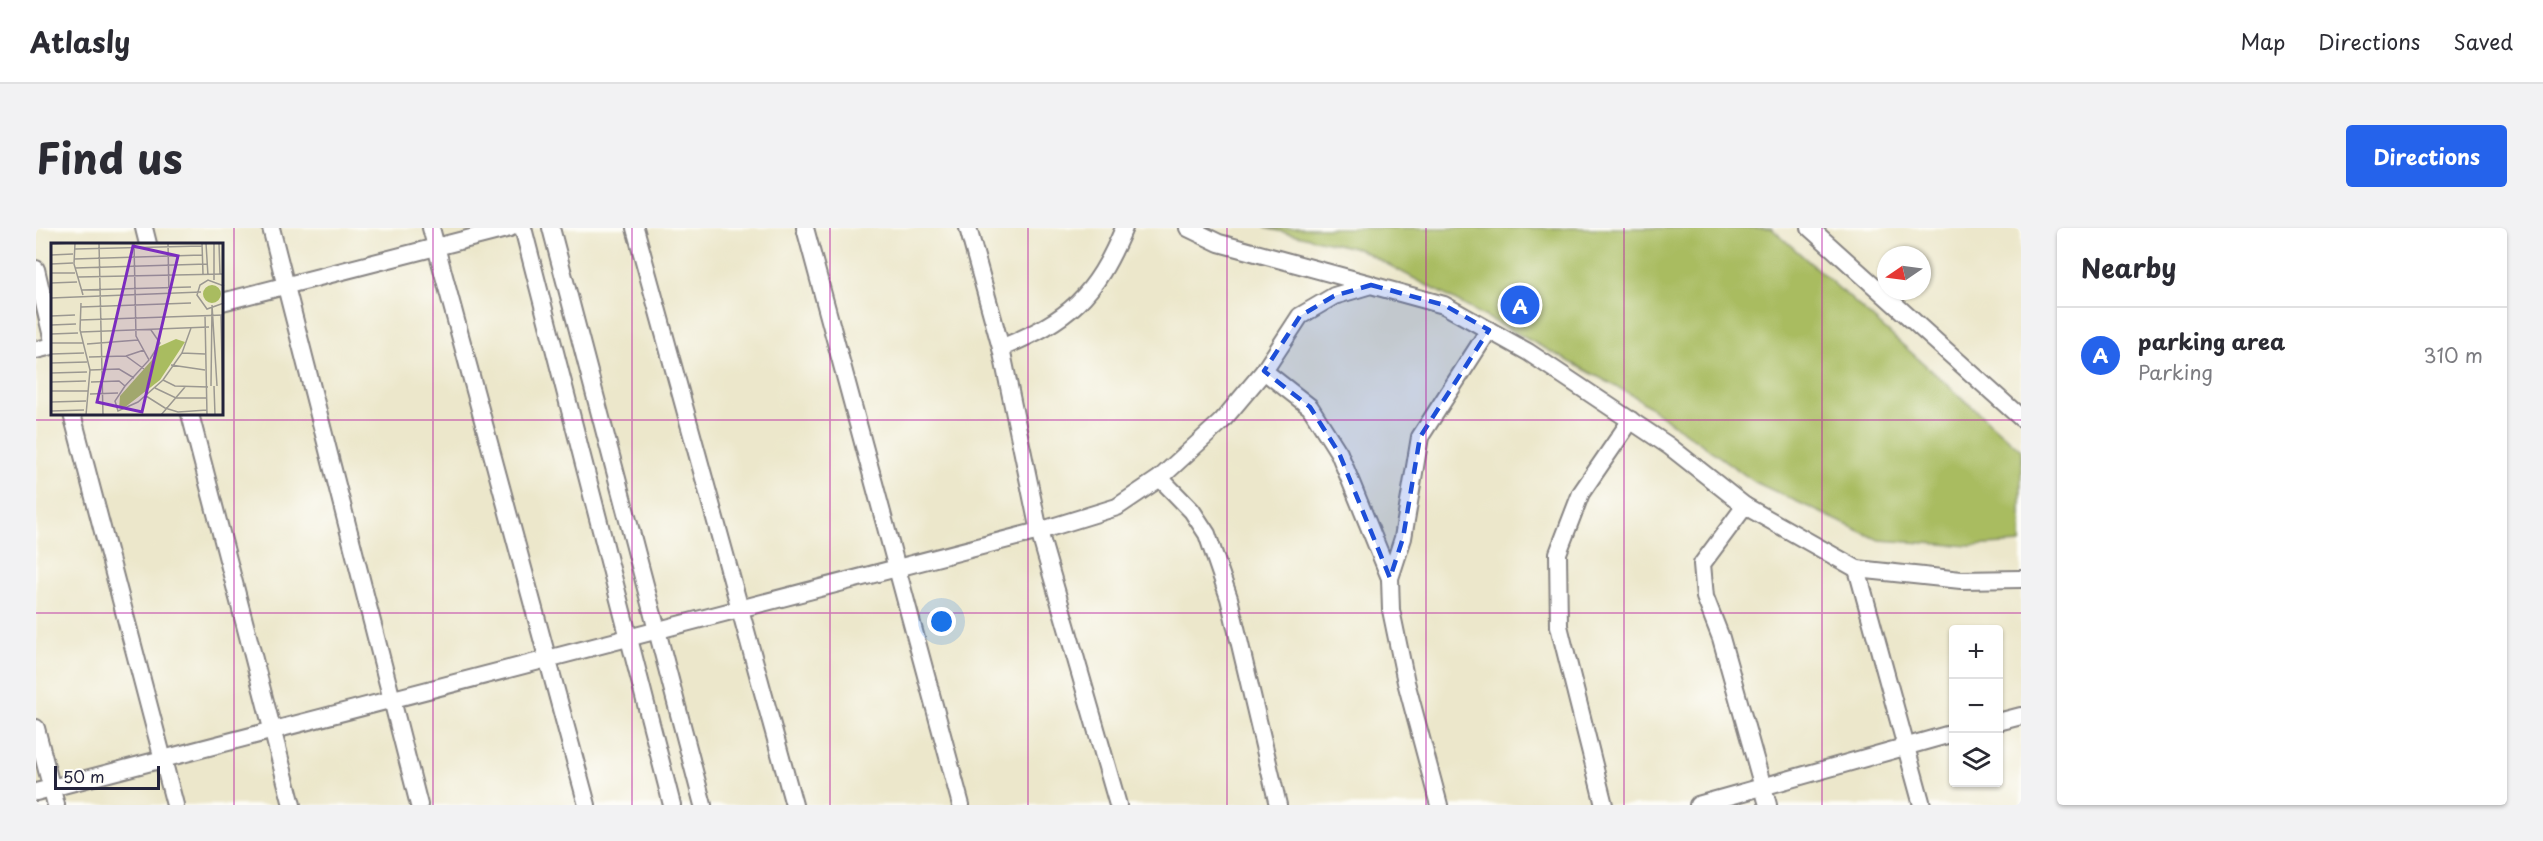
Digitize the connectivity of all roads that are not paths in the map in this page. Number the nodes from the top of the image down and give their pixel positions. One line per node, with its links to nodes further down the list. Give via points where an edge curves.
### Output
1 (144, 228): 13 (street)
2 (271, 228): 17 (street)
3 (430, 228): 14 (street)
4 (510, 228): 14 (street)
5 (523, 228): 38 (street)
6 (551, 228): 37 (street)
7 (635, 228): 36 (street)
8 (805, 228): 32 (street)
9 (968, 228): 22 (street)
10 (1124, 228): 22 (street, via 1109,264 1078,306 1034,334)
11 (1188, 228): 16 (street, via 1219,243)
12 (1809, 228): 27 (street)
13 (148, 243)
14 (436, 247): 17 (street); 39 (street)
15 (36, 269): 20 (street)
16 (1371, 285): 19 (street, via 1444,305); 24 (street, via 1334,296 1300,316)
17 (286, 286): 18 (street); 40 (street)
18 (224, 302)
19 (1489, 330): 28 (street); 34 (street, via 1420,437 1403,538)
20 (51, 334)
21 (51, 346): 23 (street)
22 (1001, 348): 31 (street)
23 (36, 350)
24 (1264, 371): 29 (street, via 1221,421); 34 (street, via 1310,407 1339,453)
25 (73, 416): 47 (street)
26 (191, 416): 44 (street)
27 (2021, 418)
28 (1631, 420): 30 (street); 62 (street, via 1581,493 1558,553 1559,626)
29 (1160, 478): 31 (street, via 1117,507); 60 (street, via 1208,534 1228,598)
30 (1745, 506): 33 (street); 48 (street, via 1702,564 1705,597 1721,638)
31 (1040, 531): 32 (street); 59 (street)
32 (899, 568): 36 (street); 58 (street)
33 (1857, 569): 35 (street, via 1961,580); 46 (street)
34 (1390, 578): 61 (street, via 1391,610 1406,682)
35 (2021, 579)
36 (738, 610): 37 (street); 57 (street)
37 (657, 631): 38 (street); 56 (street)
38 (628, 638): 39 (street); 55 (street)
39 (549, 659): 40 (street); 54 (street)
40 (392, 700): 44 (street); 53 (street)
41 (2021, 716): 42 (street)
42 (2003, 721)
43 (36, 728): 49 (street)
44 (273, 731): 47 (street); 52 (street)
45 (1949, 734): 46 (street)
46 (1907, 745): 48 (street); 65 (street)
47 (162, 759): 49 (street); 51 (street)
48 (1764, 788): 63 (street); 64 (street)
49 (44, 790): 50 (street)
50 (56, 805)
51 (175, 805)
52 (292, 805)
53 (419, 805)
54 (587, 805)
55 (672, 805)
56 (703, 805)
57 (794, 805)
58 (962, 805)
59 (1118, 805)
60 (1278, 805)
61 (1439, 805)
62 (1604, 805)
63 (1698, 805)
64 (1768, 805)
65 (1922, 805)

